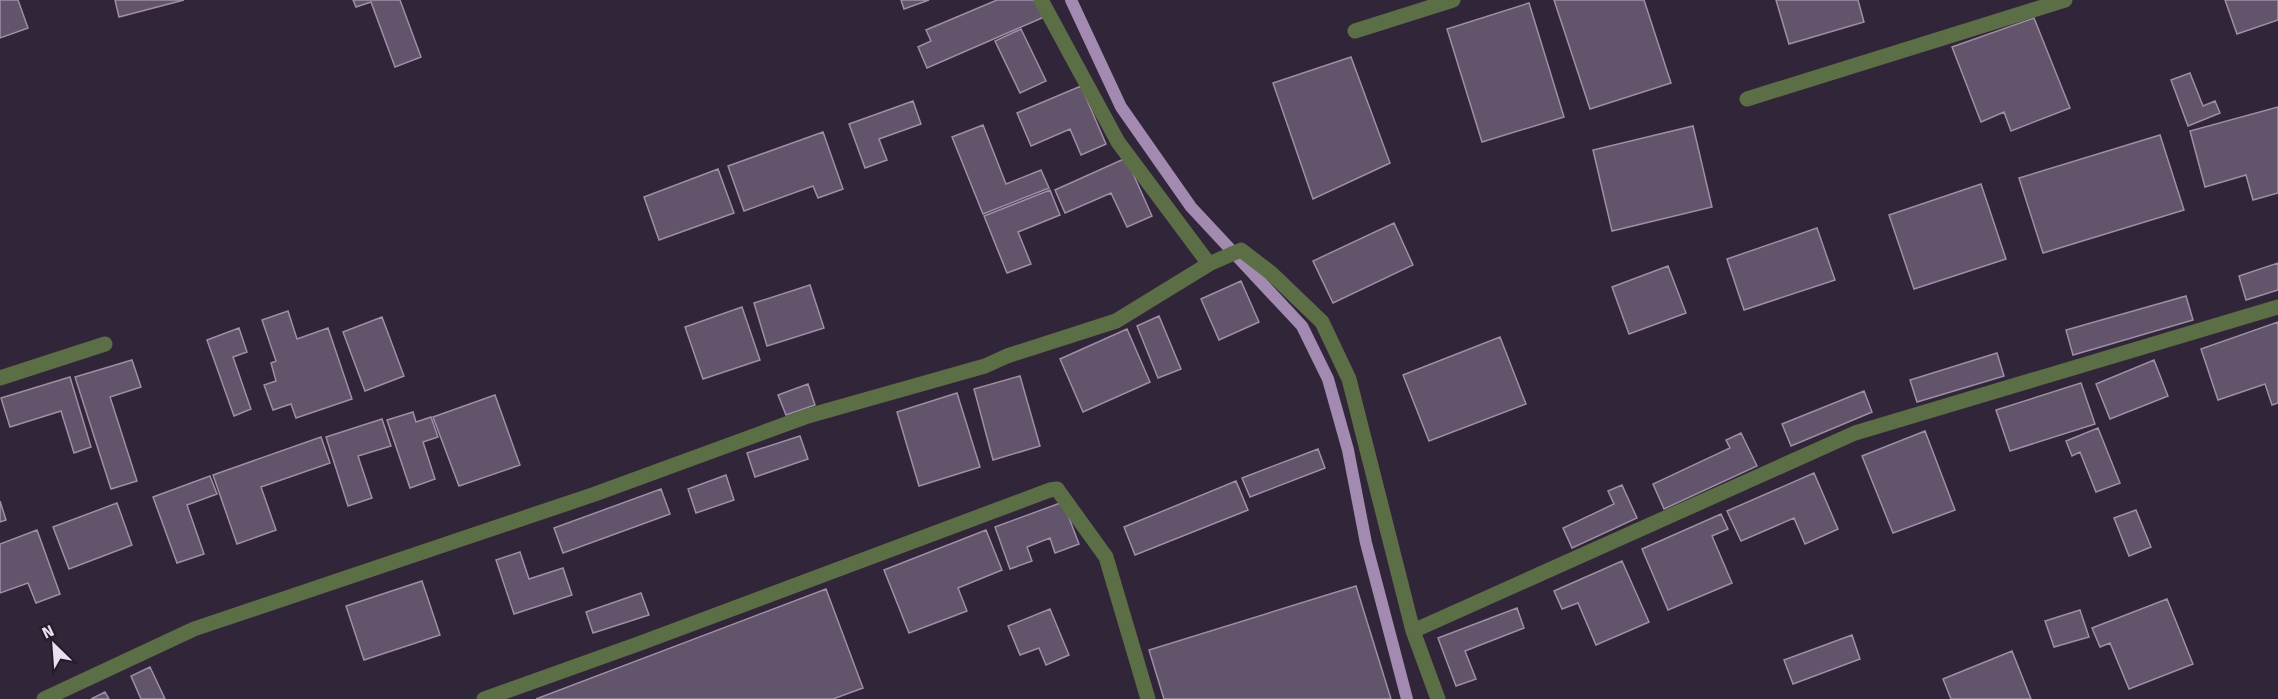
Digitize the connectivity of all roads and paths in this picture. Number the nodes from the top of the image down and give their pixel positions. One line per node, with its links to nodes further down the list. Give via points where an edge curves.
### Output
1 (1041, 0): 6 (street, via 1118,141)
2 (1453, 0): 4 (street)
3 (2065, 0): 5 (street)
4 (1355, 31)
5 (1747, 99)
6 (1209, 264): 10 (street, via 1241,250 1322,322 1349,379); 11 (street, via 1116,321 985,366 808,416 595,494 194,629)
7 (2278, 307): 10 (street, via 1856,433)
8 (105, 344): 9 (street)
9 (0, 378)
10 (1413, 631): 14 (street)
11 (44, 699)
12 (484, 699): 13 (street, via 1057,489 1106,557)
13 (1149, 699)
14 (1438, 699)

